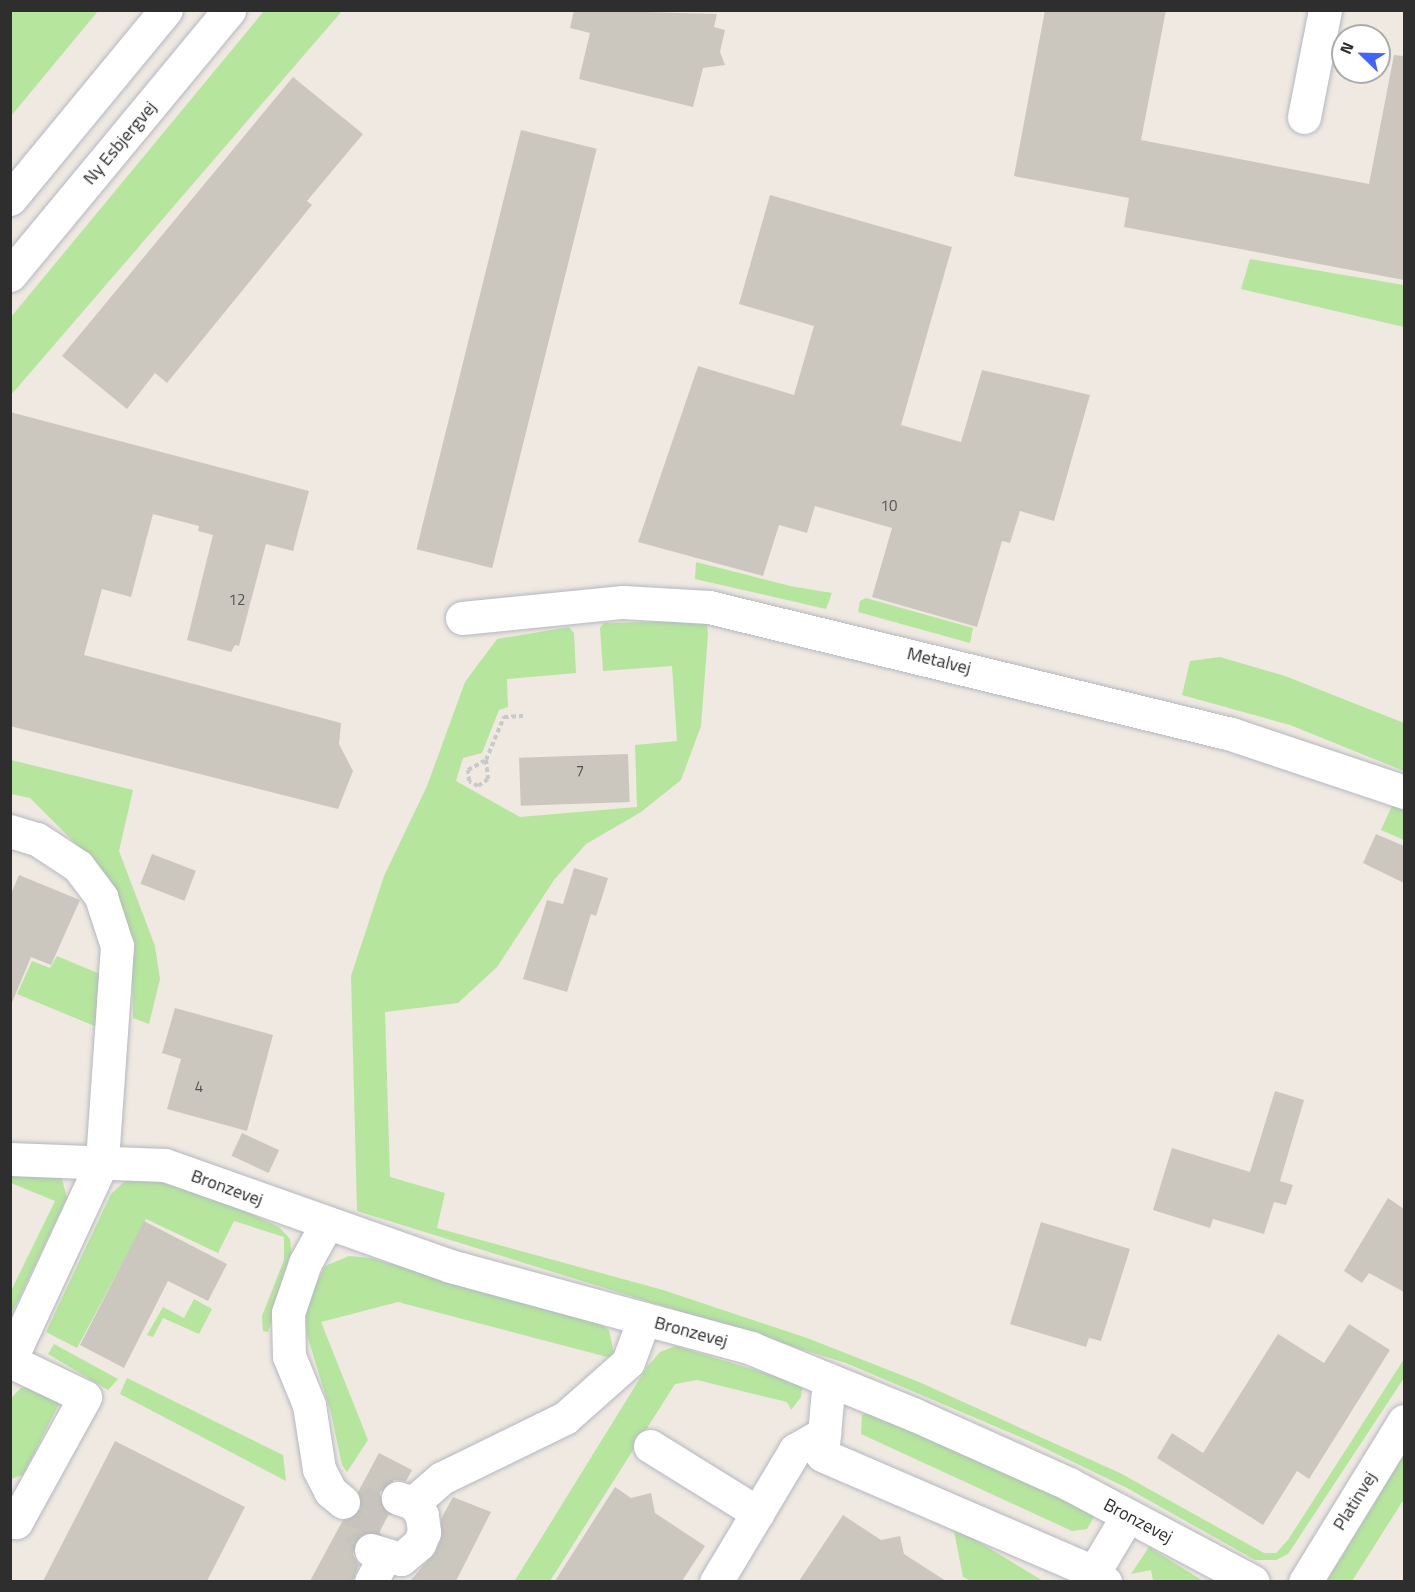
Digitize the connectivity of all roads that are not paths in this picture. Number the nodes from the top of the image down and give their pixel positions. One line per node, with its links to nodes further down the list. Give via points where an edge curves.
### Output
1 (166, 10): 5 (street)
2 (229, 10): 6 (street, Ny Esbjergvej)
3 (1324, 10): 4 (street)
4 (1304, 117)
5 (10, 199)
6 (10, 275)
7 (462, 618): 8 (street, Metalvej, via 623,602 709,607 1231,734)
8 (1404, 792)
9 (10, 831): 11 (street, via 37,840 78,867 101,897 117,946)
10 (10, 1159): 11 (street, Bronzevej)
11 (102, 1162): 12 (street, Bronzevej, via 165,1165); 14 (street)
12 (326, 1225): 13 (street, Bronzevej, via 450,1266); 19 (street, via 305,1263 288,1313 289,1356 309,1404 319,1468 330,1491)
13 (644, 1319): 15 (street, Bronzevej, via 751,1348); 23 (street, via 628,1362 565,1418 405,1500 422,1515 424,1532 413,1553)
14 (10, 1360): 22 (street, via 86,1397 16,1522)
15 (829, 1380): 17 (street); 21 (street, Bronzevej, via 1059,1480)
16 (1404, 1421): 27 (street, Platinvej)
17 (824, 1433): 20 (street, via 795,1450); 24 (street, via 822,1455)
18 (650, 1446): 20 (street)
19 (343, 1502)
20 (758, 1513): 25 (street)
21 (1128, 1515): 24 (street); 26 (street, Bronzevej)
22 (10, 1519)
23 (385, 1566)
24 (1100, 1577)
25 (716, 1581)
26 (1253, 1581)
27 (1305, 1581)

